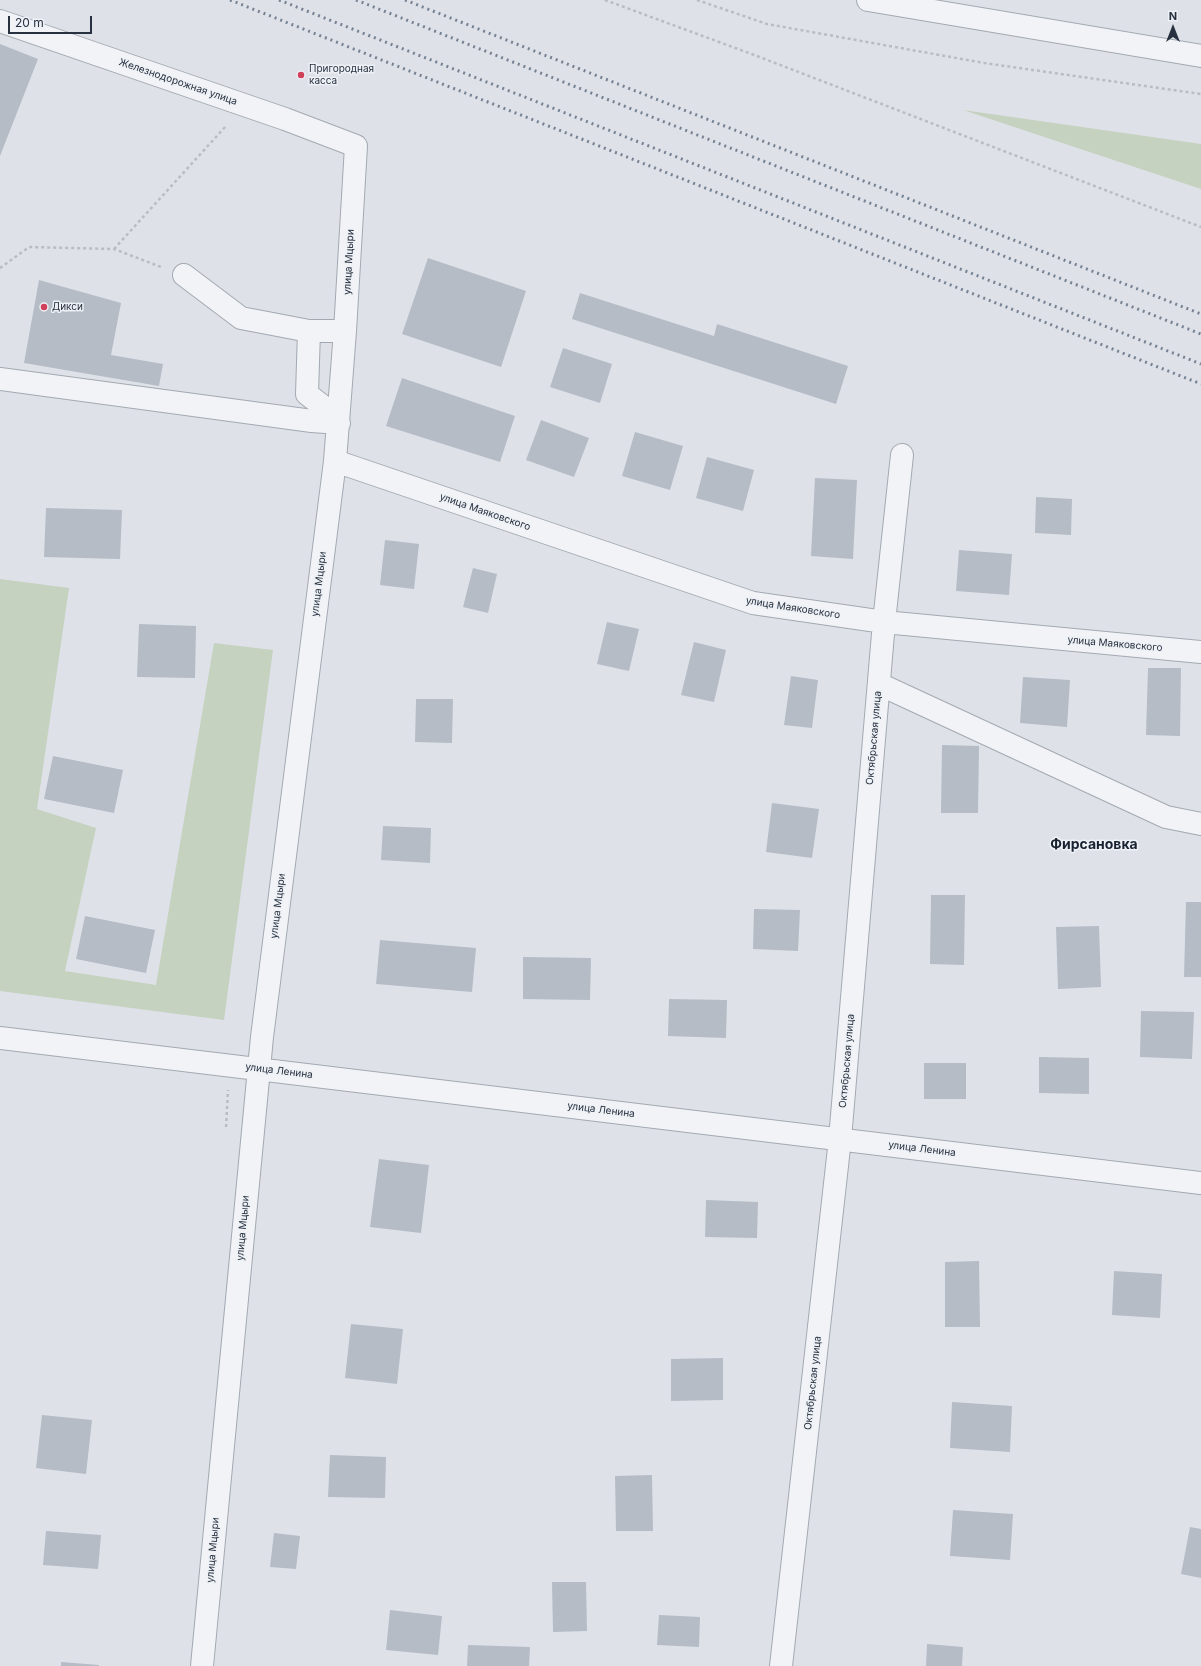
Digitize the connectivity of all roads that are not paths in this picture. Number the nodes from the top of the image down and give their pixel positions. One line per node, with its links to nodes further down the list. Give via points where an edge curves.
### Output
1 (868, 0): 3 (street)
2 (0, 21): 4 (street, Железнодорожная улица, via 246,105)
3 (1201, 56)
4 (356, 146): 7 (street, улица Мцыри)
5 (184, 275): 6 (street, via 241,318)
6 (309, 331): 7 (street); 9 (street, via 307,394)
7 (345, 331): 9 (street, улица Мцыри)
8 (0, 379): 9 (street, via 304,420)
9 (338, 420): 11 (street, улица Мцыри)
10 (902, 455): 12 (street, Октябрьская улица)
11 (335, 460): 12 (street, улица Маяковского, via 753,603); 17 (street, улица Мцыри)
12 (884, 622): 13 (street, улица Маяковского); 14 (street, Октябрьская улица)
13 (1201, 652)
14 (879, 684): 15 (street, via 1166,817); 18 (street, Октябрьская улица)
15 (1201, 824)
16 (0, 1038): 17 (street, улица Ленина)
17 (259, 1069): 18 (street, улица Ленина); 20 (street, улица Мцыри)
18 (840, 1139): 19 (street, улица Ленина); 21 (street, Октябрьская улица)
19 (1201, 1183)
20 (202, 1666)
21 (781, 1666)

